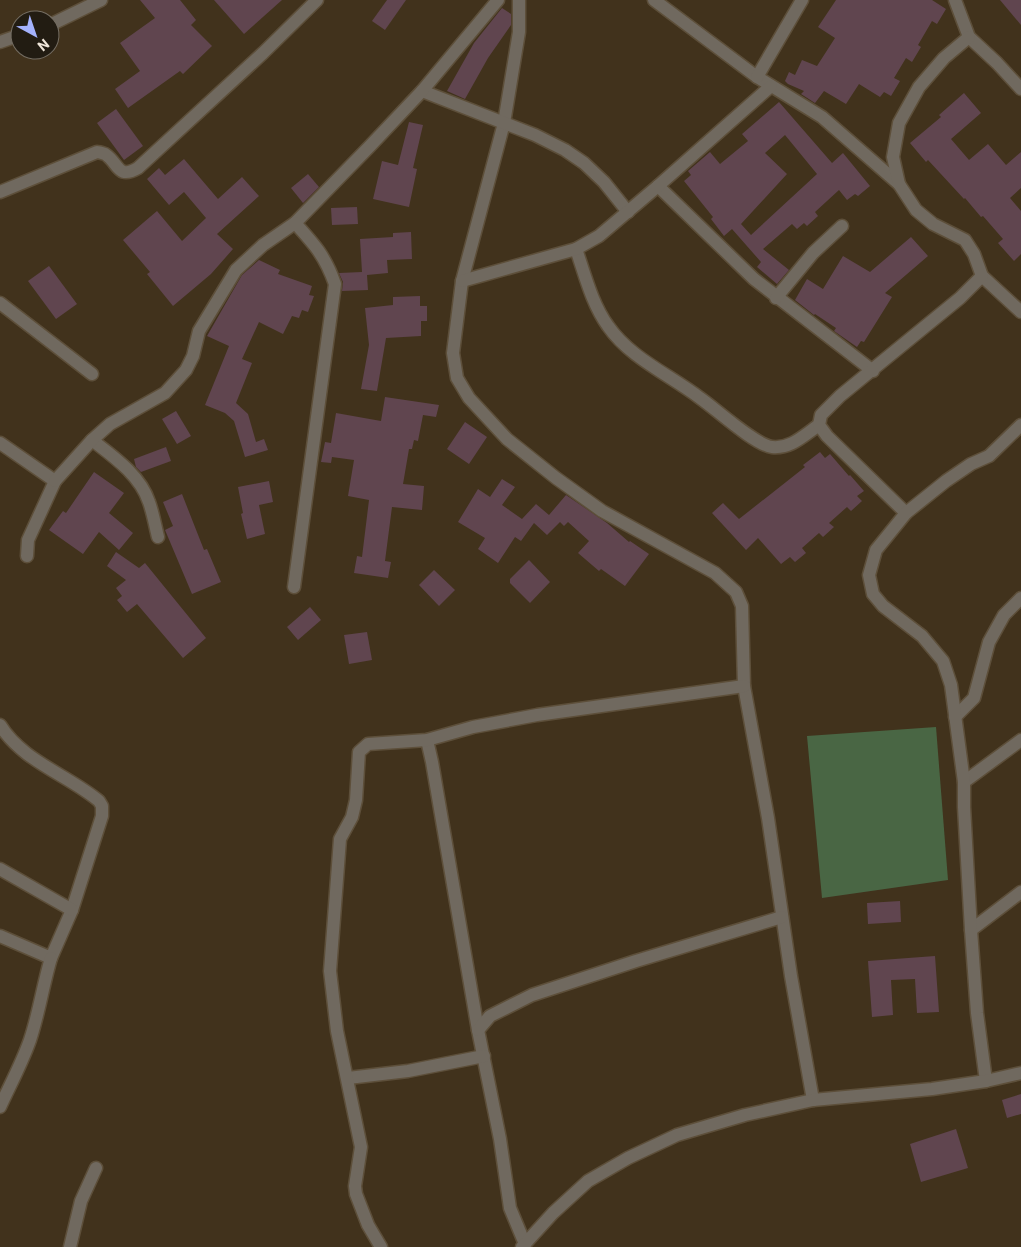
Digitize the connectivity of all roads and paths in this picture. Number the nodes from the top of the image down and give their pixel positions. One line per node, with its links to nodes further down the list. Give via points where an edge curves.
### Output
1 (102, 0): 8 (street)
2 (317, 0): 17 (street, via 130,173 120,171 105,154 97,152)
3 (498, 0): 13 (street)
4 (519, 0): 14 (street, via 519,32)
5 (654, 0): 10 (street)
6 (802, 0): 10 (street)
7 (955, 0): 9 (street)
8 (60, 20)
9 (969, 37): 12 (street); 15 (street, via 944,58 919,87 899,123 893,158)
10 (757, 77): 11 (street)
11 (771, 86): 15 (street, via 822,117); 16 (street)
12 (1021, 89)
13 (422, 91): 14 (street); 19 (street)
14 (504, 123): 18 (street, via 535,135 584,163); 23 (street)
15 (900, 184): 22 (street, via 916,210 933,224 965,240)
16 (658, 186): 18 (street); 24 (street)
17 (0, 192)
18 (628, 212): 21 (street, via 599,236)
19 (295, 223): 31 (street, via 263,245 236,270 199,331 186,370 165,393 110,424); 37 (street, via 327,263 335,284)
20 (842, 226): 24 (street, via 813,253)
21 (576, 249): 23 (street); 30 (street, via 607,325 618,339 643,359 770,447 788,446)
22 (982, 276): 26 (street); 27 (street)
23 (462, 281): 39 (street, via 453,354 457,378 469,398 507,439 564,484 602,511 727,582 742,606)
24 (776, 298): 27 (street)
25 (0, 303): 28 (street)
26 (1021, 312)
27 (873, 371): 30 (street, via 840,396 821,415)
28 (92, 374)
29 (1021, 424): 34 (street, via 989,456 946,481)
30 (819, 425): 34 (street)
31 (92, 440): 33 (street); 35 (street, via 140,483 149,501)
32 (0, 443): 33 (street)
33 (55, 481): 36 (street, via 28,540)
34 (906, 513): 40 (street, via 876,550 869,575 873,594 883,606 922,636 943,661 951,686)
35 (158, 536)
36 (27, 556)
37 (294, 587)
38 (1021, 598): 40 (street, via 1004,615 989,642 974,698)
39 (744, 686): 42 (street, via 537,715 450,732); 48 (street)
40 (955, 717): 44 (street)
41 (0, 725): 47 (street, via 25,752 94,796 102,806 102,816)
42 (427, 740): 52 (street); 55 (street, via 368,744 359,752 356,800 352,817 340,839 330,971 337,1031)
43 (1021, 740): 44 (street)
44 (964, 782): 49 (street)
45 (0, 869): 47 (street)
46 (1021, 892): 49 (street)
47 (72, 910): 51 (street)
48 (782, 917): 52 (street, via 532,995 490,1016); 57 (street)
49 (971, 930): 56 (street)
50 (0, 936): 51 (street)
51 (52, 958): 58 (street, via 29,1042)
52 (478, 1030): 53 (street)
53 (484, 1056): 55 (street, via 408,1071); 60 (street, via 510,1208)
54 (1021, 1073): 56 (street)
55 (348, 1078): 62 (street, via 361,1147 356,1194)
56 (986, 1081): 57 (street)
57 (813, 1100): 60 (street, via 710,1124 628,1158 588,1181)
58 (0, 1108)
59 (96, 1168): 61 (street, via 81,1201)
60 (524, 1245)
61 (70, 1247)
62 (381, 1247)

